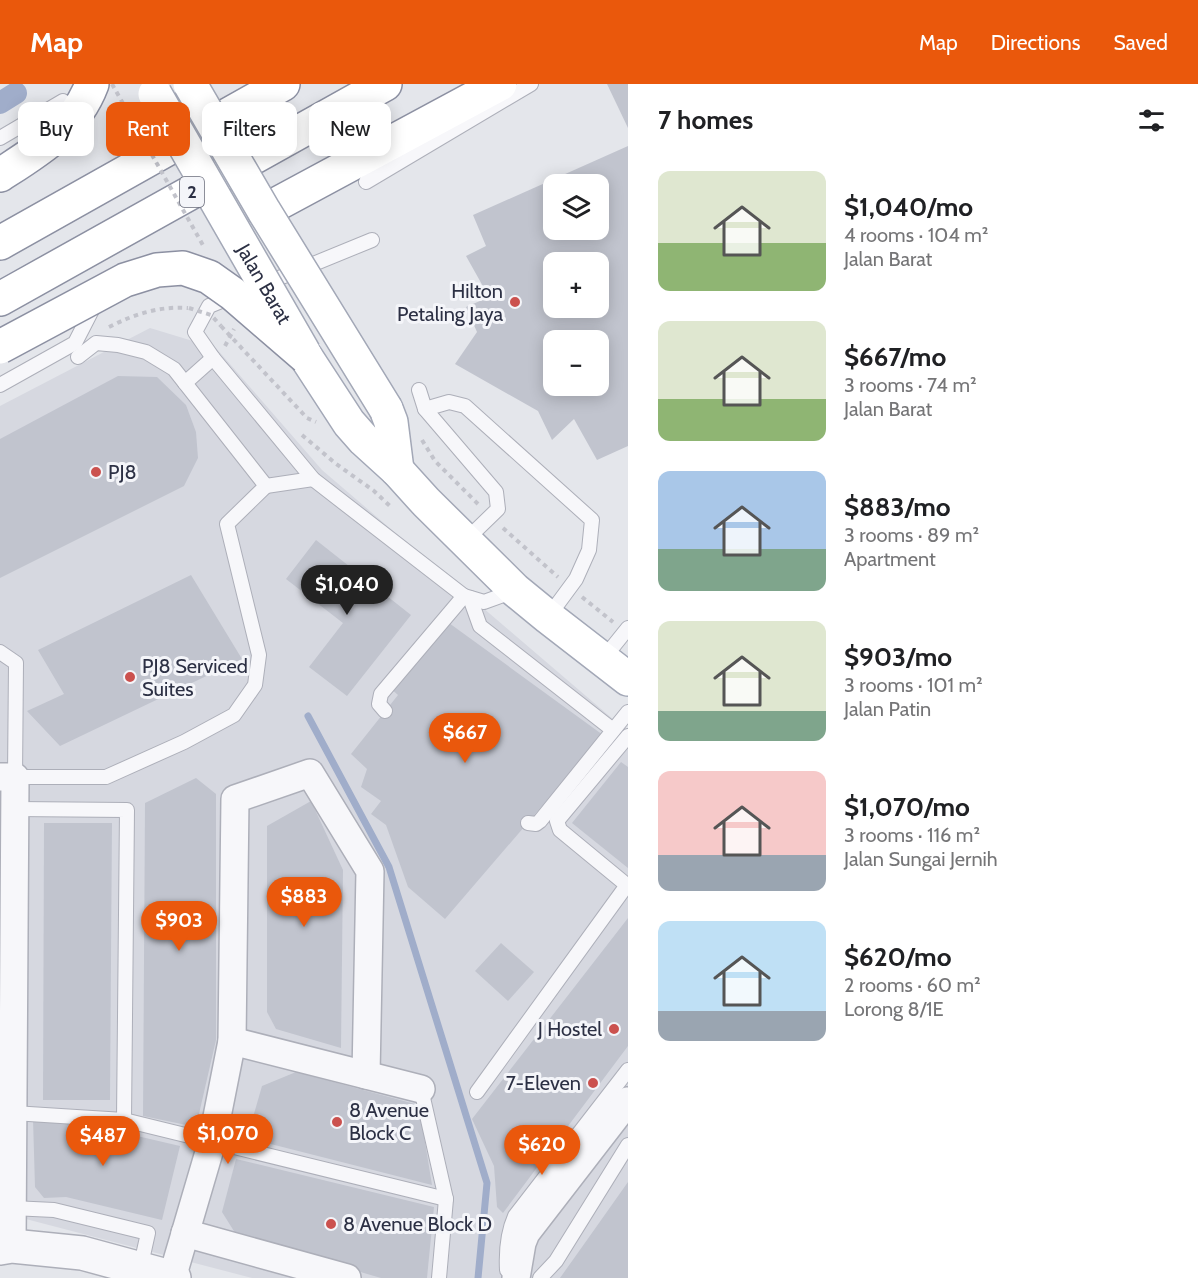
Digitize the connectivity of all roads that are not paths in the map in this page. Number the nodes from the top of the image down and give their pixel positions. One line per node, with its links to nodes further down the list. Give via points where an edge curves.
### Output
1 (190, 84): 11 (main road, Jalan Barat, bridge)
2 (283, 84): 13 (main road)
3 (385, 84): 15 (main road, 2)
4 (500, 84): 11 (main road)
5 (531, 84): 10 (lane)
6 (152, 89): 18 (main road, Jalan Barat, bridge)
7 (87, 90): 8 (lane); 9 (main road, via 80,110 65,128)
8 (0, 138)
9 (0, 175)
10 (366, 182)
11 (264, 211): 24 (main road, Jalan Barat, bridge, via 386,409)
12 (372, 240): 19 (lane, via 209,306 195,332)
13 (0, 243)
14 (102, 291): 16 (main road, bridge); 18 (main road, bridge, via 157,270 183,268 209,277 233,294); 21 (lane, via 75,343)
15 (0, 299)
16 (0, 347)
17 (78, 357): 20 (lane, via 96,343 118,345 146,352 174,369)
18 (306, 357): 24 (main road, Jalan Barat, via 338,424 364,440)
19 (213, 358): 20 (lane); 25 (lane)
20 (185, 383): 26 (lane)
21 (0, 385)
22 (419, 390): 23 (lane)
23 (425, 409): 27 (lane, via 496,492 498,509); 30 (lane, via 449,402 465,406 592,520 589,550 576,579)
24 (397, 470): 27 (main road, Jalan Barat)
25 (313, 479): 26 (lane); 29 (lane)
26 (266, 486): 38 (lane, via 227,524 259,655 255,685 234,715 106,777)
27 (465, 541): 28 (main road, Jalan Barat)
28 (516, 590): 29 (lane, via 484,602); 30 (main road, Jalan Barat)
29 (467, 597): 34 (lane, via 381,694 379,704); 36 (lane, via 480,626)
30 (548, 617): 33 (main road, Jalan Barat)
31 (628, 628): 33 (lane)
32 (0, 652): 38 (lane, via 16,663)
33 (615, 669)
34 (385, 711)
35 (628, 712): 36 (lane)
36 (612, 730): 40 (lane, via 540,820)
37 (626, 743): 41 (lane, via 557,821 560,830)
38 (7, 777): 39 (street)
39 (15, 809): 42 (street); 49 (lane, via 127,810)
40 (528, 823)
41 (628, 885): 47 (lane)
42 (7, 959): 50 (street)
43 (232, 1041): 45 (street); 45 (street, via 235,799 310,773 370,871); 51 (street)
44 (628, 1070): 61 (lane, via 515,1216 506,1253)
45 (366, 1075): 46 (street)
46 (421, 1089): 53 (lane)
47 (477, 1092)
48 (628, 1101): 62 (street, via 526,1233)
49 (124, 1120): 50 (lane); 51 (lane)
50 (8, 1129): 54 (street)
51 (212, 1142): 53 (lane); 55 (street)
52 (628, 1145): 63 (lane, via 556,1261)
53 (446, 1199): 60 (lane)
54 (12, 1208): 56 (street); 57 (lane, via 54,1210 148,1233)
55 (185, 1233): 58 (street); 59 (street)
56 (6, 1247): 57 (street, via 82,1253)
57 (140, 1269): 58 (street)
58 (173, 1278)
59 (347, 1278)
60 (440, 1278)
61 (508, 1278)
62 (516, 1278)
63 (540, 1278)

